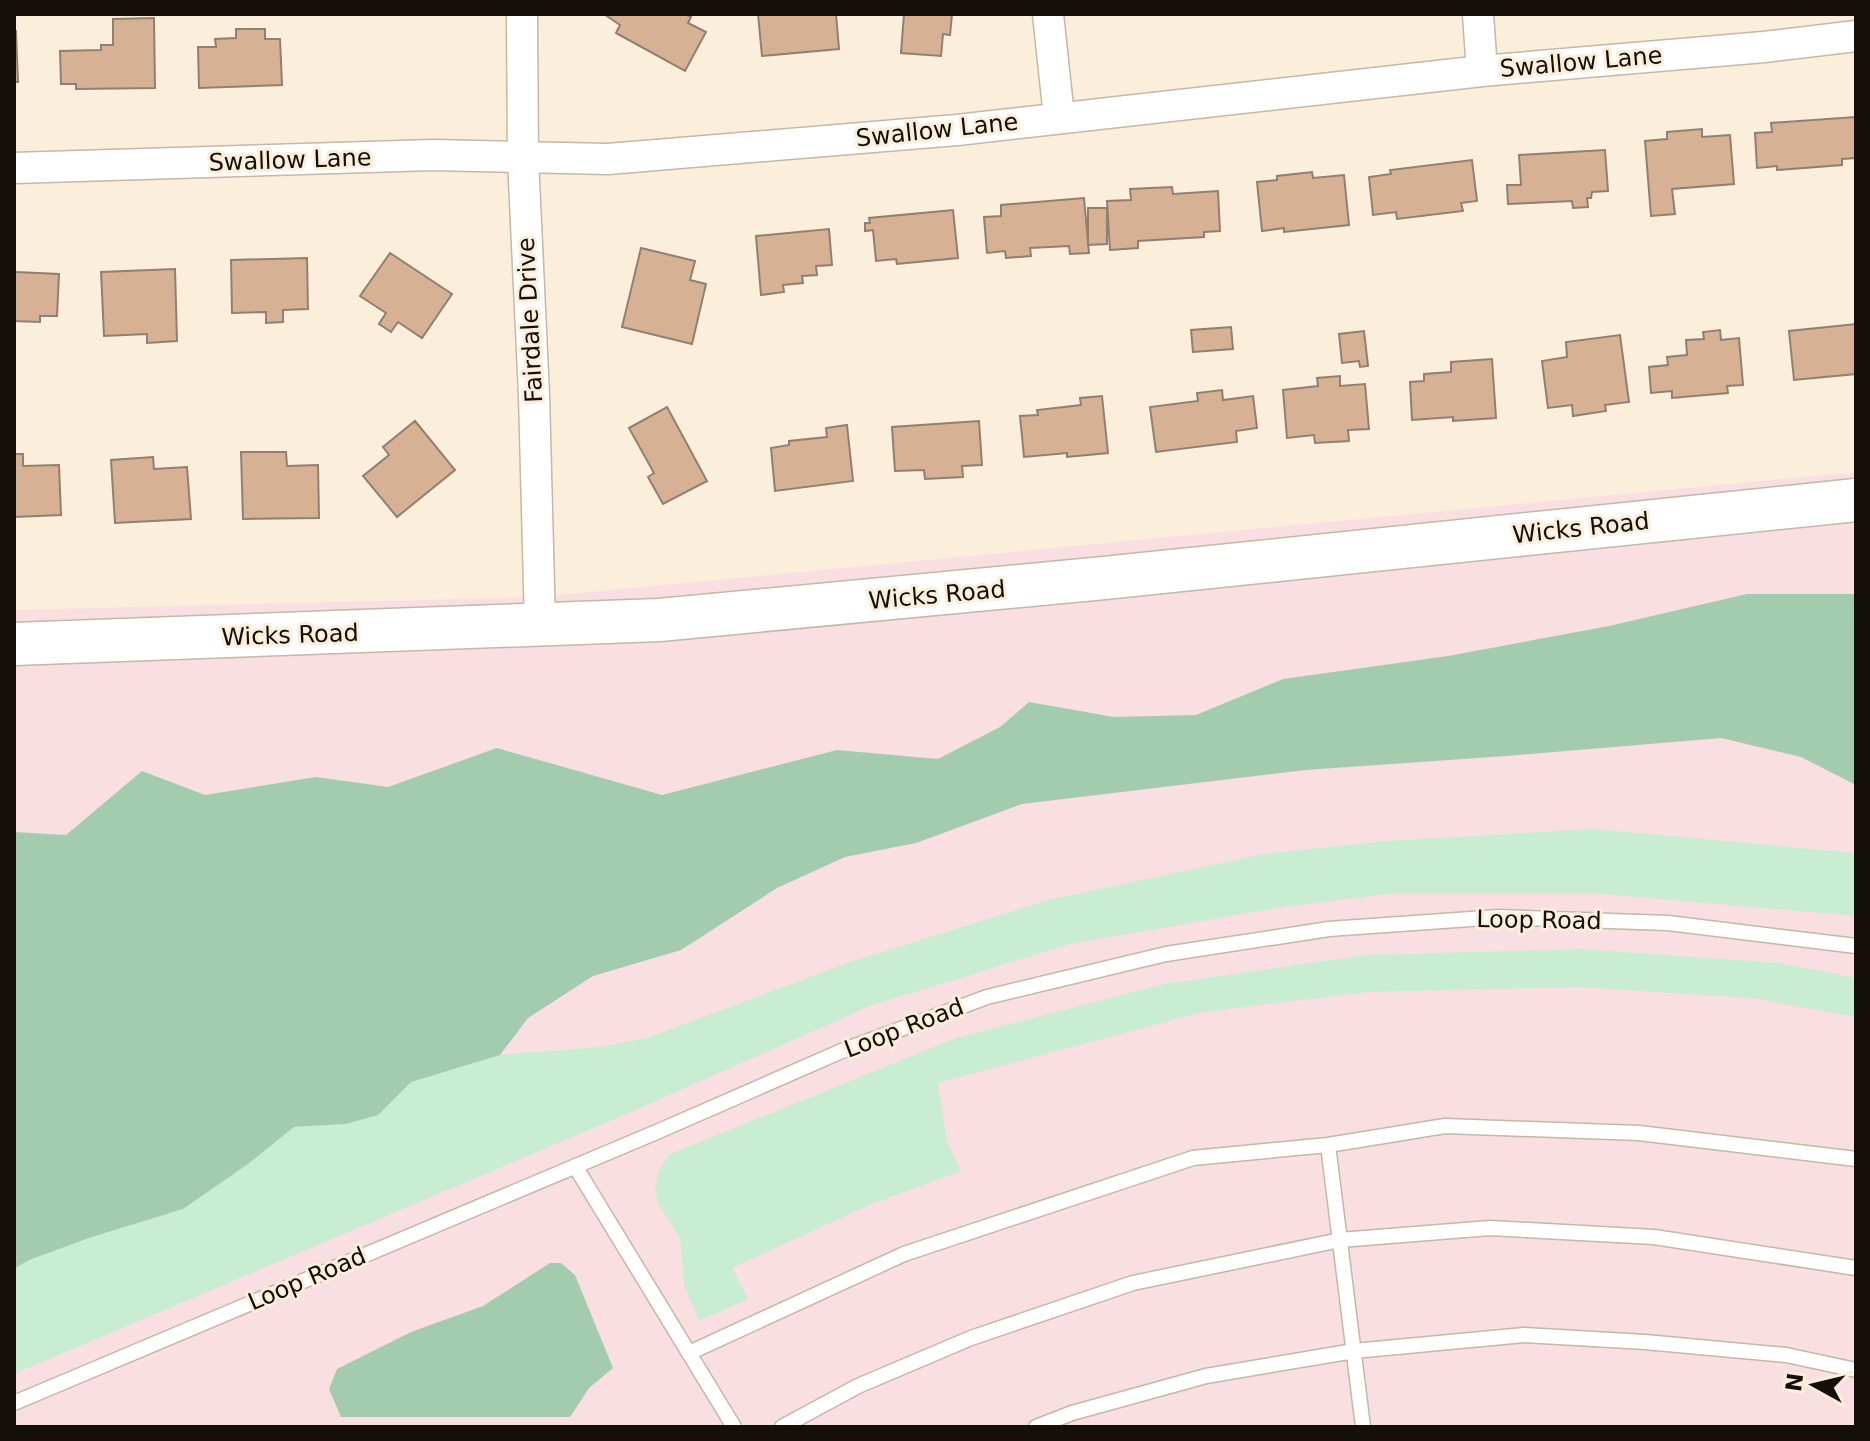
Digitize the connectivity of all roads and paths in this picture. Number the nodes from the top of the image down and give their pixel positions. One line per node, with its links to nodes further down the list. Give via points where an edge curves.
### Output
1 (522, 14): 7 (street, Fairdale Drive)
2 (1048, 14): 6 (street)
3 (1478, 14): 5 (street)
4 (1856, 36): 5 (street, Swallow Lane)
5 (1482, 71): 6 (street, Swallow Lane)
6 (1059, 117): 7 (street, Swallow Lane, via 608,159)
7 (523, 159): 8 (street, Swallow Lane, via 433,155); 10 (street, Fairdale Drive)
8 (14, 168)
9 (1856, 500): 10 (main road, Wicks Road, via 912,598)
10 (540, 625): 11 (main road, Wicks Road)
11 (14, 644)
12 (1856, 946): 15 (lane, Loop Road, via 1668,923 1499,917 1329,929 1166,954 987,997 844,1050)
13 (1328, 1145): 14 (lane, via 1445,1126 1639,1133); 16 (lane); 19 (lane, via 1193,1158 904,1254)
14 (1856, 1159)
15 (575, 1166): 19 (lane); 21 (lane, Loop Road)
16 (1340, 1240): 17 (lane, via 1490,1228 1654,1237); 18 (lane); 23 (lane, via 1133,1283 957,1344 858,1386)
17 (1856, 1268)
18 (1354, 1351): 20 (lane, via 1524,1335 1786,1355); 24 (lane, via 1206,1376); 25 (lane)
19 (689, 1353): 22 (lane)
20 (1856, 1370)
21 (14, 1403)
22 (734, 1427)
23 (782, 1427)
24 (1036, 1427)
25 (1363, 1427)

